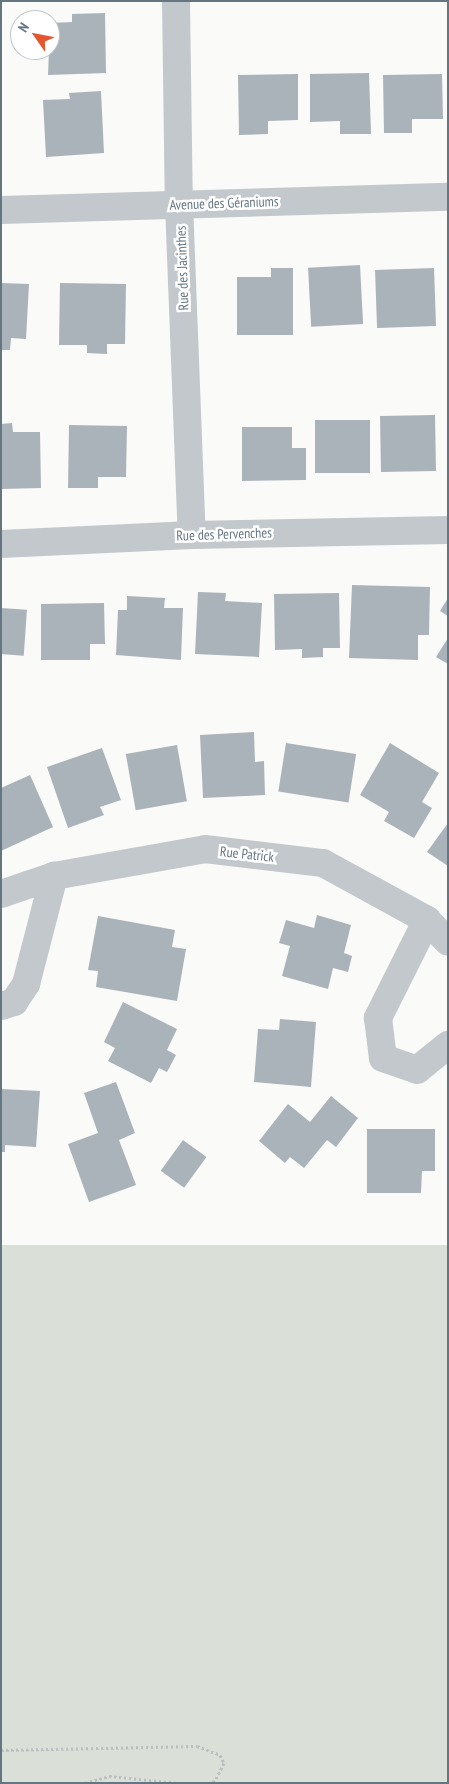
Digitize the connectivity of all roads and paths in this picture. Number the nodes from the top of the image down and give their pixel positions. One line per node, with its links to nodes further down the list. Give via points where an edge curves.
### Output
1 (176, 1): 3 (street, Rue des Jacinthes)
2 (448, 197): 3 (street, Avenue des Géraniums)
3 (179, 204): 4 (street, Avenue des Géraniums); 6 (street, Rue des Jacinthes)
4 (1, 210)
5 (448, 530): 6 (street, Rue des Pervenches)
6 (192, 535): 7 (street, Rue des Pervenches)
7 (1, 544)
8 (54, 876): 9 (street, Rue Patrick); 10 (street, Rue Patrick, via 205,849 323,862); 12 (street, via 26,984 14,1002)
9 (1, 894)
10 (427, 920): 11 (street, Rue Patrick); 13 (street, via 378,1018 383,1058 417,1070)
11 (448, 942)
12 (1, 1006)
13 (448, 1046)
14 (1, 1750): 17 (path, via 197,1746 220,1755 224,1763 216,1781)
15 (85, 1783): 16 (path, via 109,1776)
16 (178, 1783)
17 (209, 1783)

